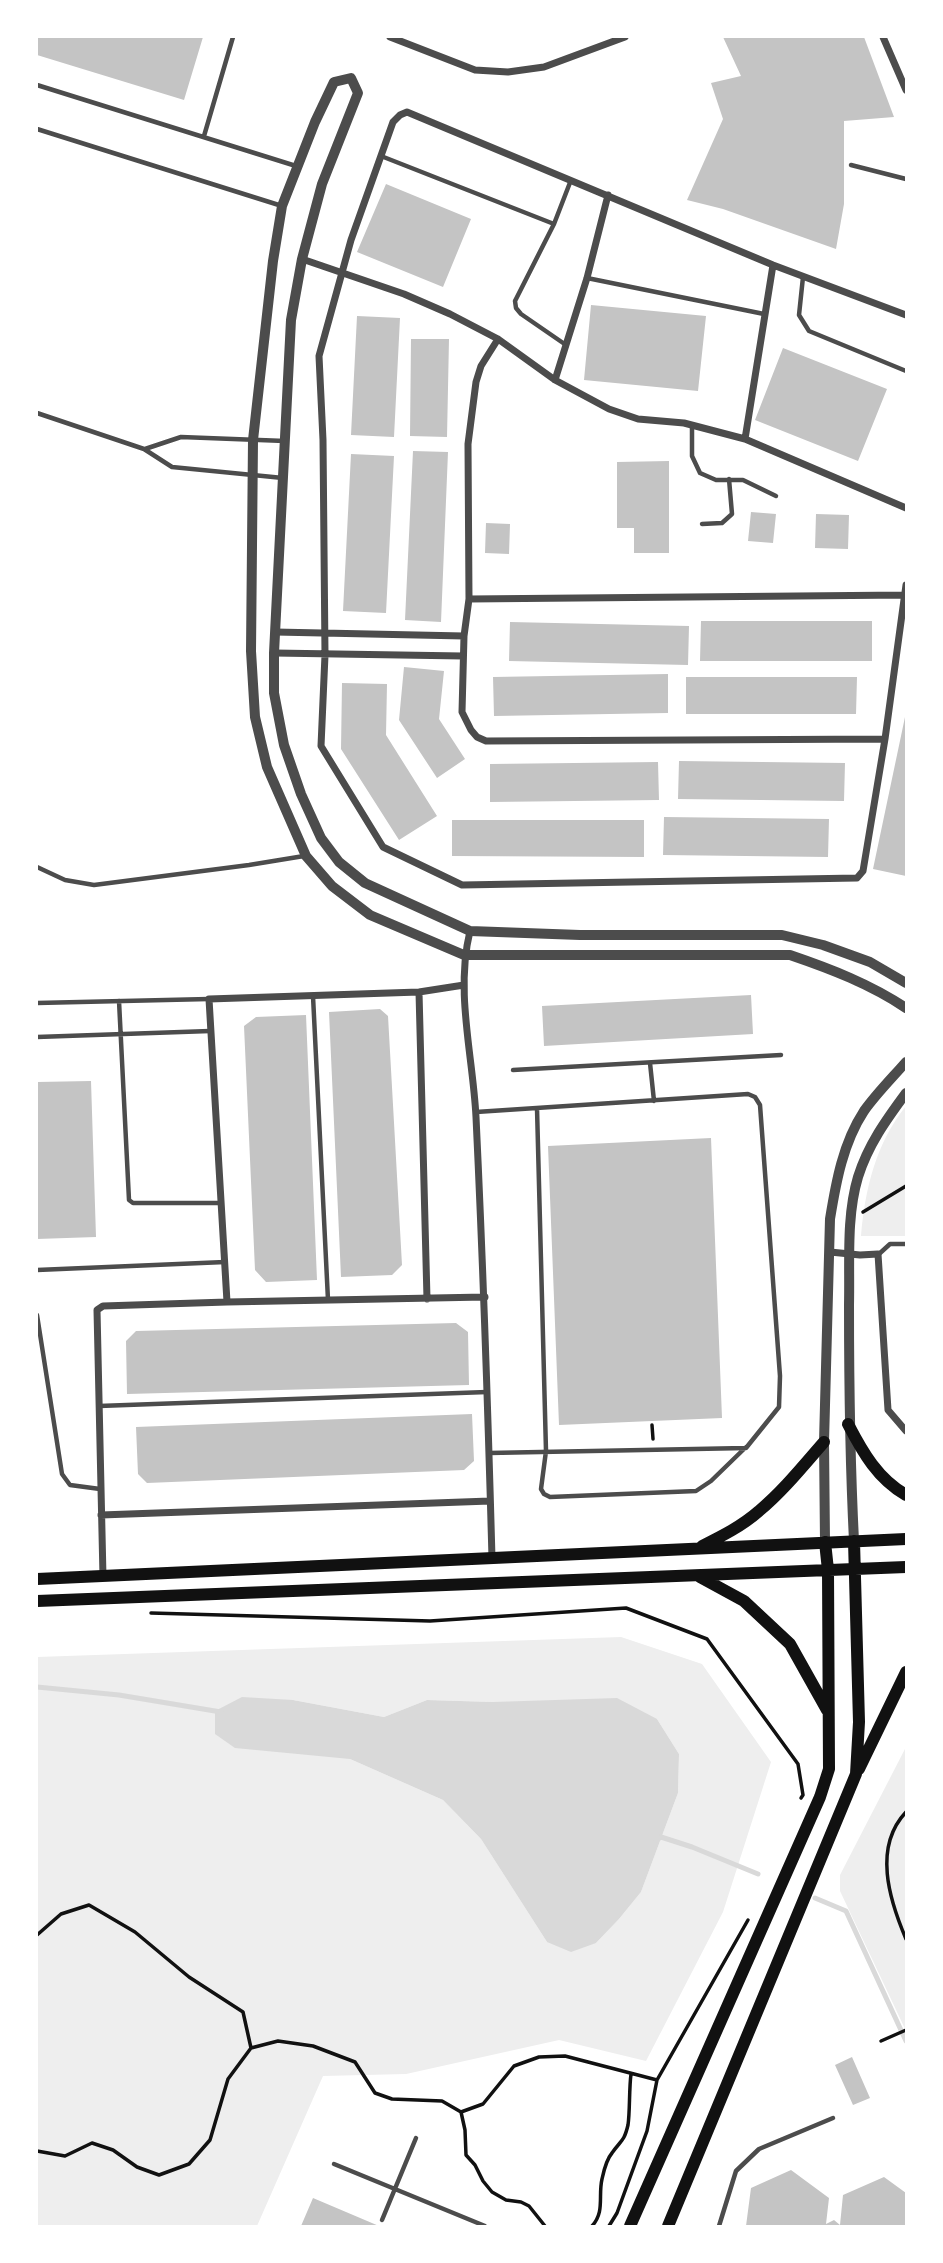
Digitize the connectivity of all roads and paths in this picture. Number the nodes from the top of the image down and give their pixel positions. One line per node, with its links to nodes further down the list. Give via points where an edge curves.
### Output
1 (233, 37): 8 (lane)
2 (390, 37): 3 (street, via 475,69 508,72 544,67)
3 (625, 37)
4 (883, 37): 6 (street)
5 (37, 85): 8 (lane)
6 (906, 90)
7 (37, 130): 15 (lane)
8 (204, 136): 11 (lane)
9 (381, 156): 13 (street, via 393,122 407,112); 16 (lane); 19 (street)
10 (851, 165): 12 (lane)
11 (298, 166): 15 (street); 17 (street, via 334,82 351,78 358,93 322,184)
12 (906, 178)
13 (571, 180): 14 (street); 16 (lane)
14 (608, 195): 18 (street); 21 (street)
15 (282, 206): 31 (street)
16 (554, 224): 25 (lane, via 515,301 521,314)
17 (302, 259): 19 (street); 32 (street, via 291,320)
18 (773, 265): 20 (street); 22 (street)
19 (342, 273): 24 (street, via 404,294); 44 (street, via 319,356)
20 (803, 277): 23 (street); 26 (lane, via 799,315 808,331)
21 (587, 278): 22 (lane); 25 (street)
22 (764, 314): 30 (street)
23 (906, 315)
24 (498, 339): 27 (street); 42 (street, via 476,382 468,444)
25 (567, 345): 27 (street)
26 (906, 371)
27 (555, 380): 29 (street, via 628,416)
28 (37, 413): 33 (lane)
29 (692, 426): 30 (street); 36 (lane, via 692,456 700,473 716,480)
30 (745, 439): 38 (street)
31 (253, 440): 32 (lane); 33 (lane, via 181,437); 34 (street)
32 (285, 441): 35 (street)
33 (144, 449): 34 (lane, via 172,467)
34 (252, 475): 35 (lane); 50 (street, via 255,717 267,767)
35 (283, 478): 43 (street)
36 (729, 479): 37 (lane, via 743,480); 39 (lane, via 732,514 722,523)
37 (776, 496)
38 (906, 508)
39 (702, 524)
40 (906, 585): 41 (street)
41 (906, 596): 42 (street); 49 (street)
42 (469, 599): 45 (street)
43 (275, 632): 44 (street); 46 (street)
44 (324, 632): 45 (street); 47 (street)
45 (464, 636): 48 (street)
46 (274, 653): 47 (street); 52 (street, via 274,693 284,745 321,838 339,862 365,883)
47 (325, 655): 48 (street); 49 (street, via 321,746 383,847 462,886 857,878 863,872)
48 (463, 656): 49 (street, via 462,712 471,730 486,741)
49 (885, 739)
50 (306, 856): 51 (lane, via 94,885 65,880); 53 (street, via 331,886 370,915)
51 (37, 867)
52 (470, 932): 53 (street); 54 (street, via 782,935 870,962)
53 (464, 955): 55 (street); 61 (street, via 790,956 878,990)
54 (906, 983)
55 (464, 985): 56 (street); 72 (street)
56 (419, 992): 57 (street); 83 (street)
57 (313, 996): 58 (street); 84 (lane)
58 (209, 999): 59 (lane); 62 (street)
59 (119, 1000): 60 (lane); 63 (lane)
60 (37, 1003)
61 (906, 1008)
62 (210, 1031): 63 (lane); 74 (street)
63 (121, 1034): 64 (lane); 74 (lane, via 129,1200 174,1205)
64 (37, 1037)
65 (781, 1055): 67 (lane)
66 (906, 1062): 77 (street, via 864,1110 851,1133 835,1189)
67 (650, 1063): 68 (lane); 70 (lane)
68 (513, 1070)
69 (906, 1094): 78 (street, via 869,1147 854,1197)
70 (653, 1101): 71 (lane); 94 (lane, via 748,1094 760,1105 779,1407)
71 (537, 1108): 72 (lane); 95 (lane)
72 (476, 1112): 82 (street)
73 (906, 1186): 75 (path)
74 (221, 1203): 80 (street)
75 (876, 1204)
76 (906, 1244): 79 (lane, via 890,1244)
77 (830, 1252): 78 (street); 93 (street)
78 (850, 1253): 79 (street); 89 (street)
79 (878, 1254): 91 (street, via 888,1410)
80 (225, 1262): 81 (lane); 85 (street)
81 (37, 1270)
82 (485, 1297): 83 (street); 87 (street)
83 (427, 1299): 84 (street)
84 (328, 1300): 85 (street)
85 (227, 1301): 88 (street, via 103,1306 97,1310)
86 (37, 1315): 97 (lane, via 62,1474 70,1485)
87 (487, 1392): 88 (lane); 96 (street)
88 (98, 1406): 97 (street)
89 (848, 1424): 98 (main road, via 865,1458); 102 (street)
90 (652, 1425): 92 (path)
91 (906, 1430)
92 (653, 1437)
93 (824, 1442): 103 (street); 104 (main road, via 758,1512)
94 (746, 1447): 95 (lane); 95 (lane, via 696,1491 550,1497 541,1489)
95 (546, 1451): 96 (lane)
96 (489, 1453): 99 (street)
97 (100, 1489): 100 (street)
98 (906, 1495)
99 (491, 1501): 100 (street); 105 (street)
100 (101, 1515): 109 (street)
101 (906, 1539): 102 (main road)
102 (854, 1541): 103 (main road); 107 (main road)
103 (825, 1542): 104 (main road); 108 (main road)
104 (698, 1548): 105 (main road)
105 (492, 1558): 109 (main road)
106 (906, 1567): 107 (main road)
107 (856, 1569): 108 (main road); 116 (main road)
108 (828, 1570): 110 (main road); 115 (main road)
109 (103, 1577): 111 (main road)
110 (699, 1577): 112 (main road); 115 (main road, via 744,1601 790,1644)
111 (37, 1579)
112 (37, 1601)
113 (147, 1613): 117 (path, via 430,1621 626,1608 707,1639 799,1764 803,1794)
114 (906, 1672): 116 (main road)
115 (829, 1713): 138 (main road, via 829,1769 820,1797)
116 (856, 1774): 139 (main road)
117 (799, 1805)
118 (906, 1812): 121 (path, via 892,1829 887,1860 888,1885)
119 (749, 1918): 126 (path)
120 (37, 1935): 124 (path, via 61,1914 89,1905 135,1932 189,1977 243,2012)
121 (906, 1939)
122 (906, 2030): 123 (path)
123 (881, 2041)
124 (251, 2048): 127 (path, via 278,2040 313,2046 355,2062 375,2093 392,2099 442,2101); 130 (path, via 228,2080 210,2140 190,2164 159,2175 92,2143 65,2156)
125 (631, 2074): 126 (path); 127 (path, via 565,2056 539,2057 514,2066 483,2104); 136 (path, via 624,2140 610,2154 601,2182 598,2220)
126 (657, 2080): 137 (path, via 647,2131)
127 (461, 2112): 135 (path, via 466,2155 483,2182 506,2200 529,2206)
128 (834, 2118): 140 (lane, via 759,2148 736,2171)
129 (416, 2138): 132 (lane)
130 (37, 2151)
131 (334, 2164): 132 (lane)
132 (395, 2188): 133 (lane); 134 (lane)
133 (382, 2220)
134 (485, 2226)
135 (545, 2226)
136 (592, 2226)
137 (610, 2226)
138 (630, 2226)
139 (668, 2226)
140 (719, 2226)

